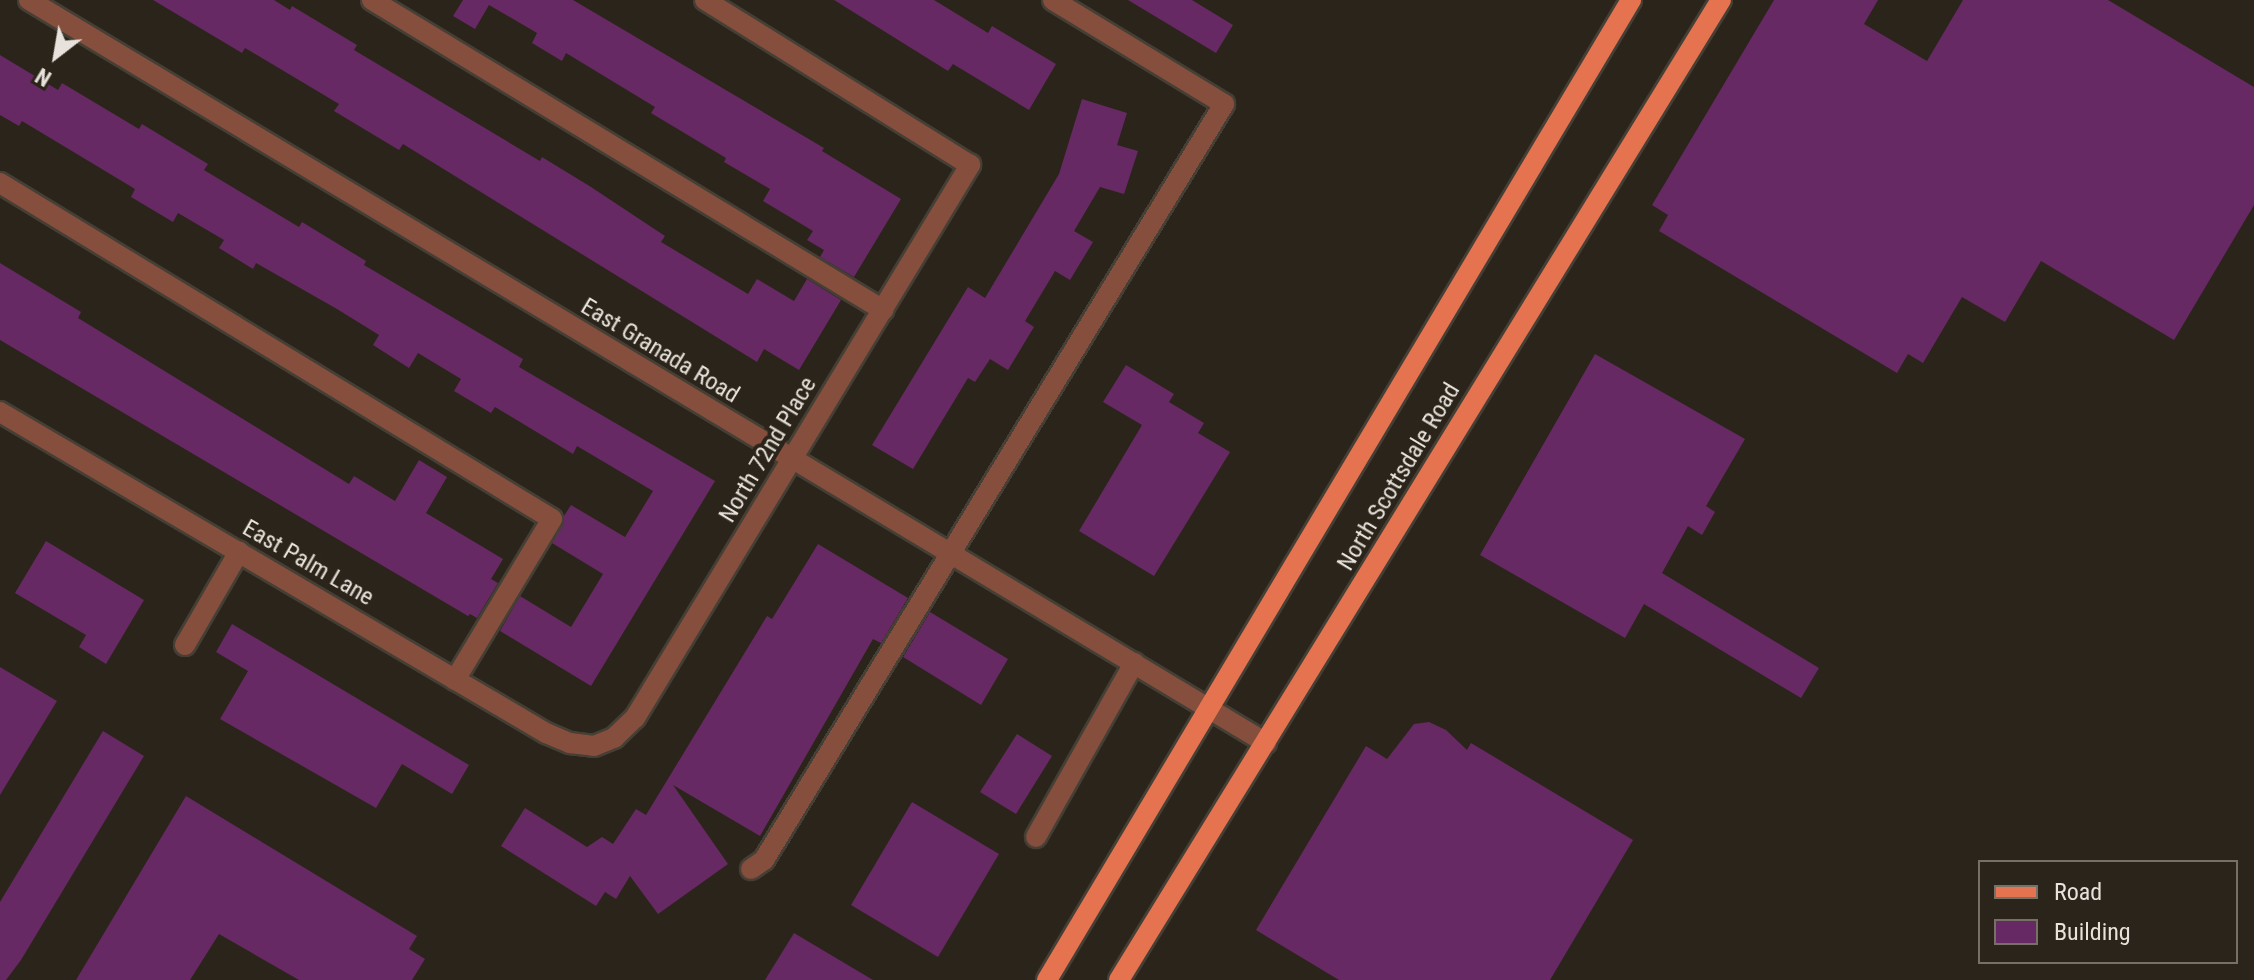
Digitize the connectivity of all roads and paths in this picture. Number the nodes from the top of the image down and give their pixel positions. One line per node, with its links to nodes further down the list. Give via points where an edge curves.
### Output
1 (372, 0): 8 (street)
2 (705, 0): 8 (street, North 72nd Place, via 970,165)
3 (1053, 0): 12 (street, via 1224,104)
4 (1631, 0): 16 (main road, North Scottsdale Road)
5 (1721, 0): 17 (main road, North Scottsdale Road)
6 (29, 1): 10 (street, East Granada Road)
7 (0, 183): 15 (street, via 552,519)
8 (883, 310): 10 (street, North 72nd Place)
9 (0, 412): 11 (street, East Palm Lane)
10 (792, 461): 12 (street, East Granada Road); 18 (street, North 72nd Place, via 635,718 614,738)
11 (239, 552): 13 (street); 15 (street, East Palm Lane)
12 (948, 553): 14 (street, East Granada Road); 20 (street, via 764,860)
13 (185, 645)
14 (1134, 663): 16 (street, East Granada Road); 19 (street)
15 (455, 680): 18 (street, East Palm Lane, via 546,733)
16 (1208, 706): 17 (street, East Granada Road); 21 (main road, North Scottsdale Road)
17 (1266, 743): 22 (main road, North Scottsdale Road)
18 (594, 746)
19 (1036, 837)
20 (751, 869)
21 (1047, 980)
22 (1119, 980)

